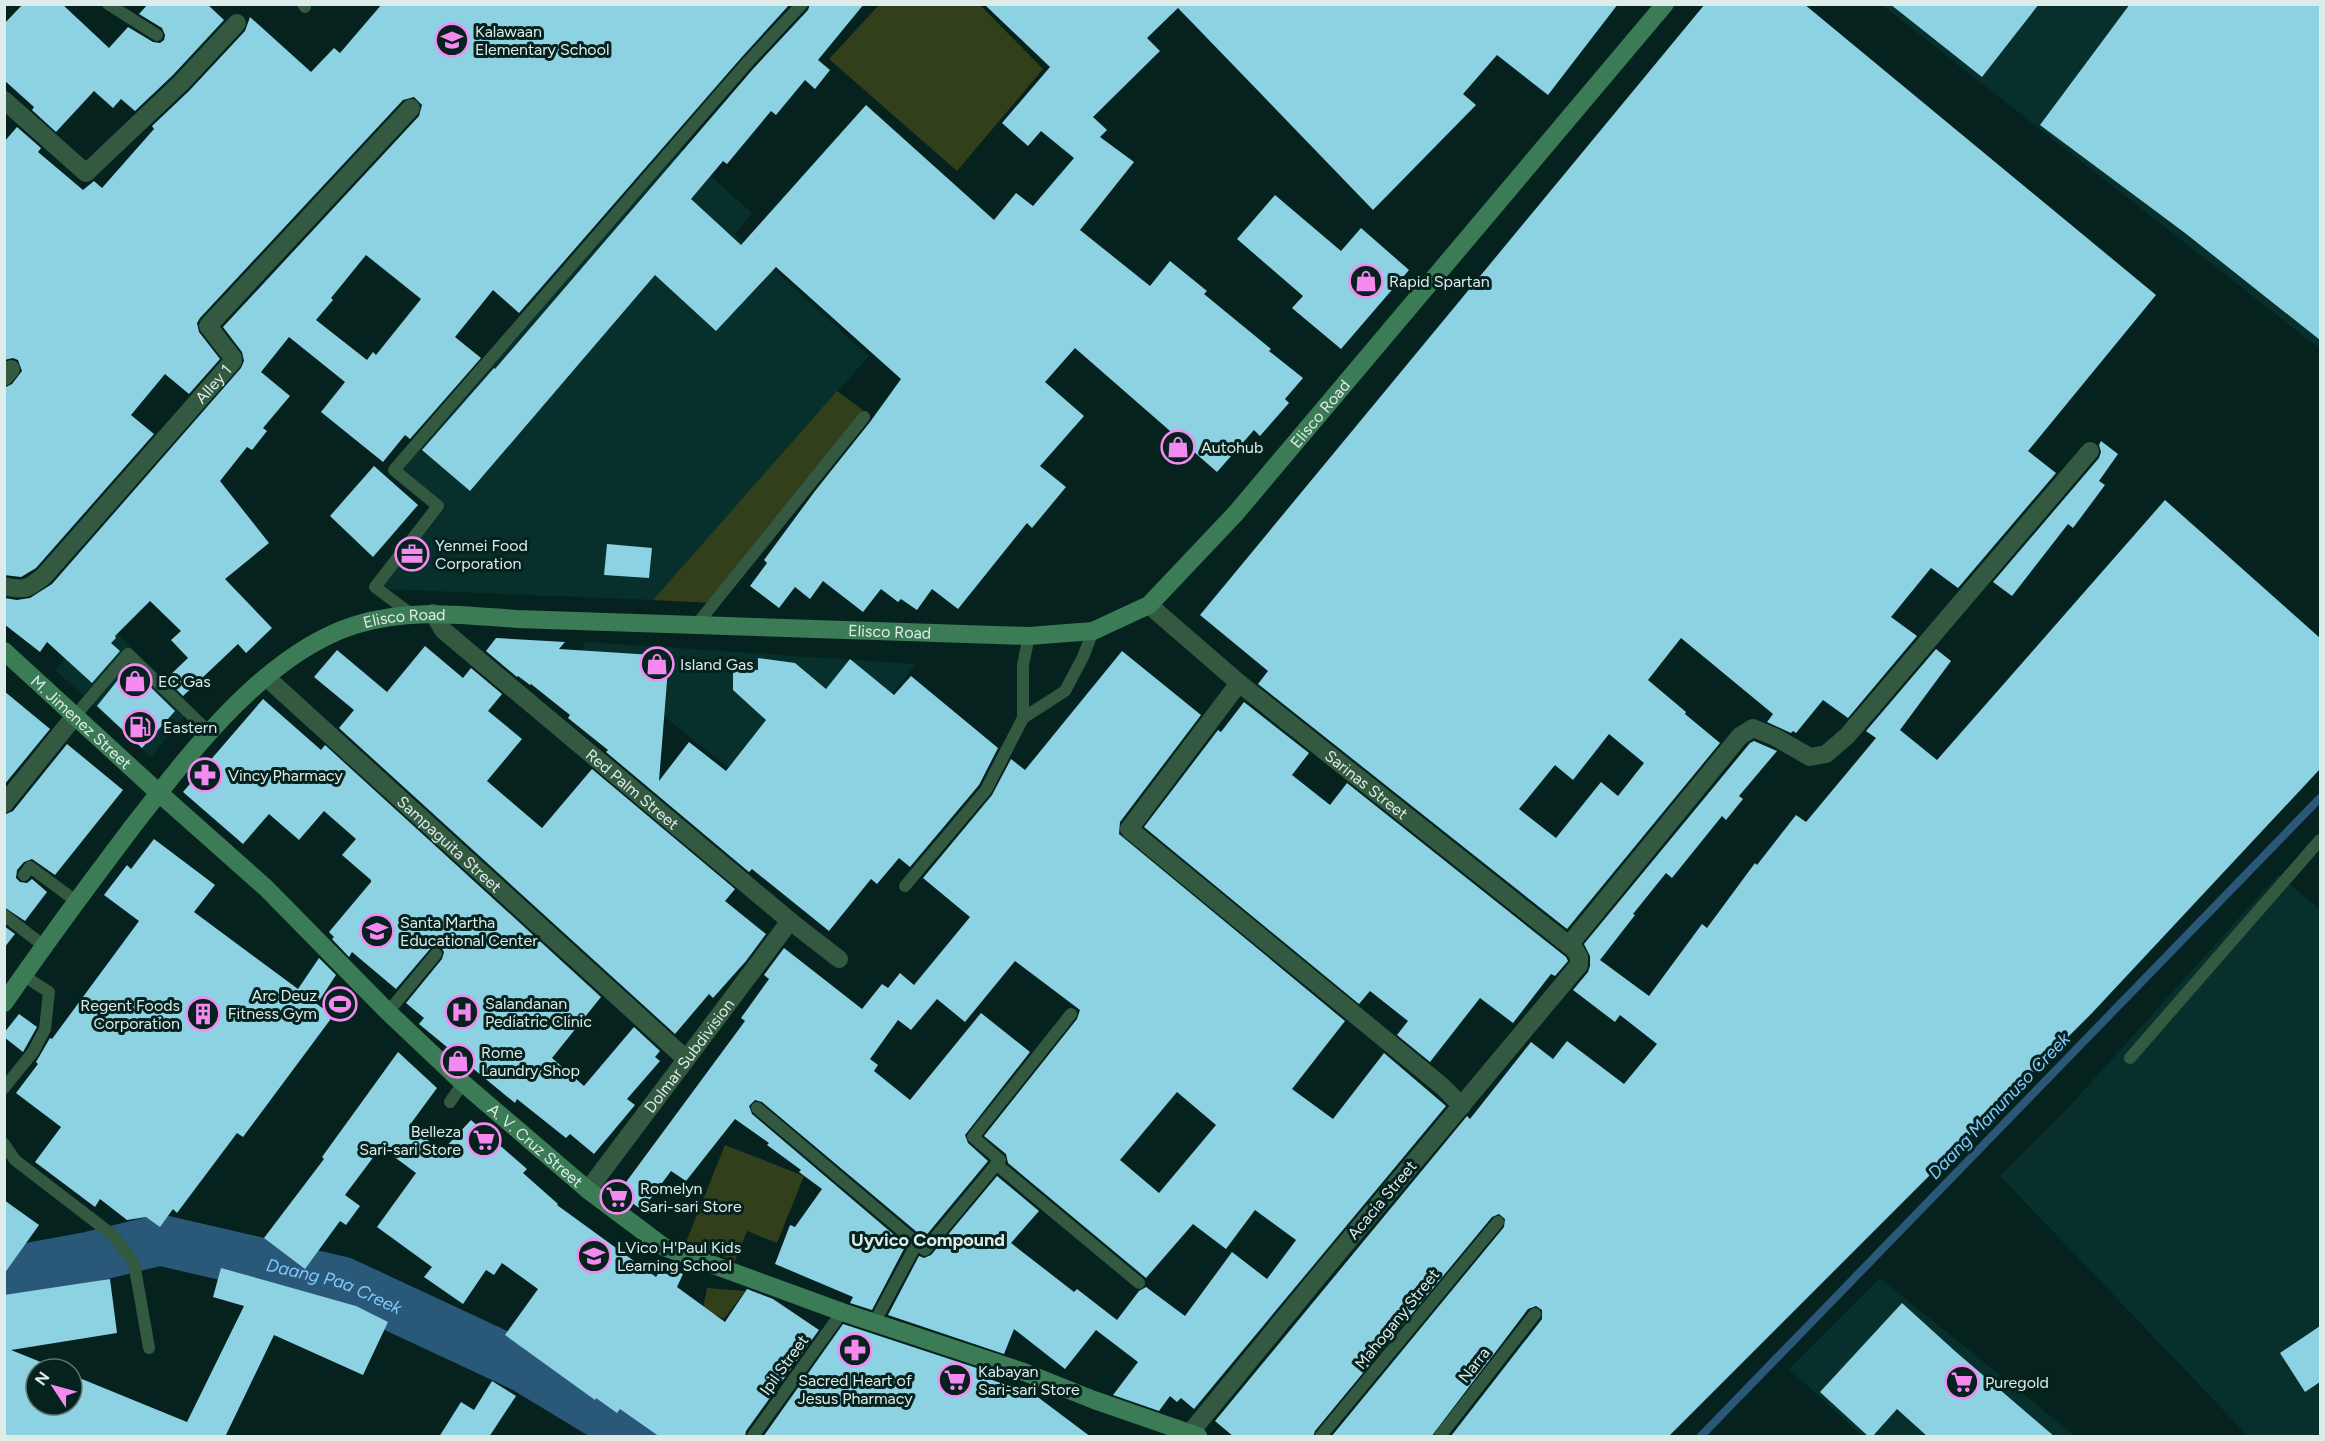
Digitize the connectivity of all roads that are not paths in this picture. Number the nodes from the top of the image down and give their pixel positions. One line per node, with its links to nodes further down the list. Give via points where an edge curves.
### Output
1 (108, 4): 5 (lane)
2 (802, 4): 13 (lane, via 394,470 438,506 375,587)
3 (1665, 4): 11 (main road, Elisco Road, via 1236,513)
4 (237, 23): 6 (street, via 181,83 86,173)
5 (157, 35)
6 (4, 100)
7 (411, 108): 10 (street, Alley 1, via 208,326 233,361 44,576 31,587)
8 (864, 417): 14 (lane)
9 (2090, 451): 31 (street, via 1847,736 1826,754 1810,757 1752,728 1740,736)
10 (4, 586)
11 (1149, 605): 15 (main road, Elisco Road); 19 (street, Sarinas Street)
12 (433, 613): 13 (main road, Elisco Road); 14 (main road, Elisco Road); 30 (street, Red Palm Street, via 443,630)
13 (411, 614): 18 (main road, Elisco Road, via 353,625 293,657)
14 (697, 624): 16 (main road, Elisco Road)
15 (1093, 631): 16 (main road, Elisco Road); 21 (lane, via 1065,691)
16 (1029, 636): 21 (lane, via 1023,665)
17 (4, 651): 20 (main road, M. Jimenez Street)
18 (266, 677): 22 (main road, Elisco Road); 41 (street, Sampaguita Street)
19 (1239, 683): 31 (street, Sarinas Street); 45 (street, via 1130,829)
20 (74, 717): 22 (lane, via 128,654); 23 (main road, M. Jimenez Street); 24 (street)
21 (1023, 718): 27 (lane, via 986,790)
22 (209, 732): 23 (main road, Elisco Road)
23 (159, 793): 28 (main road, Elisco Road); 38 (main road, A. V. Cruz Street, via 266,888)
24 (4, 804)
25 (2320, 840): 40 (lane)
26 (24, 875): 28 (lane, via 30,867)
27 (905, 886)
28 (76, 901): 32 (main road, Elisco Road)
29 (4, 915): 32 (lane)
30 (790, 921): 34 (street, Red Palm Street); 41 (street, Dolmar Subdivision)
31 (1569, 945): 35 (street, Sarinas Street, via 1575,950)
32 (44, 946): 36 (main road, Elisco Road)
33 (436, 954): 38 (lane)
34 (839, 959)
35 (1579, 965): 45 (street, Acacia Street)
36 (24, 976): 37 (main road, Elisco Road); 43 (lane, via 49,992 45,1029 33,1052)
37 (4, 1003)
38 (388, 1012): 42 (main road, A. V. Cruz Street)
39 (1071, 1014): 48 (lane, via 972,1137 1000,1160)
40 (2130, 1058)
41 (686, 1059): 49 (street, Dolmar Subdivision)
42 (463, 1083): 44 (lane); 49 (main road, A. V. Cruz Street)
43 (4, 1088)
44 (450, 1102)
45 (1462, 1106): 57 (street, Acacia Street)
46 (757, 1108): 51 (lane)
47 (4, 1144): 56 (lane, via 15,1160 114,1236 134,1263)
48 (996, 1164): 51 (lane, via 925,1250); 52 (lane)
49 (588, 1190): 53 (main road, A. V. Cruz Street, via 664,1247)
50 (1498, 1222): 59 (lane, Mahogany Street)
51 (917, 1243): 55 (lane)
52 (1139, 1283)
53 (842, 1312): 55 (main road, A. V. Cruz Street); 58 (lane, Ipil Street)
54 (1535, 1314): 60 (lane, Narra)
55 (874, 1323): 57 (main road, A. V. Cruz Street, via 1024,1372)
56 (150, 1348)
57 (1192, 1436)
58 (753, 1437)
59 (1321, 1437)
60 (1440, 1437)

